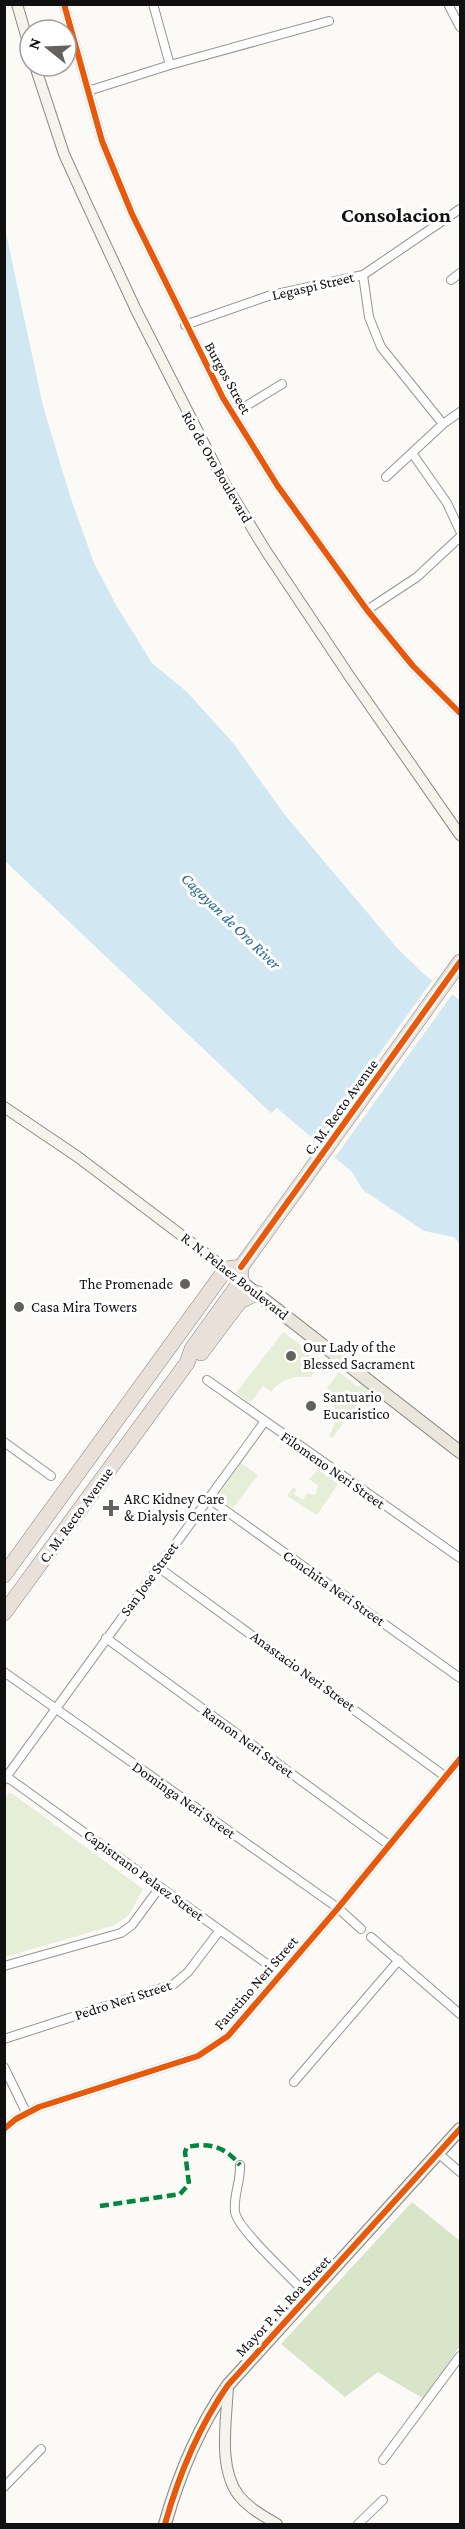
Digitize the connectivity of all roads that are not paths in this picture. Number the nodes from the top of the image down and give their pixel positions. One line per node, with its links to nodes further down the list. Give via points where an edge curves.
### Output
1 (64, 4): 8 (street, Burgos Street)
2 (153, 4): 6 (street)
3 (448, 4): 5 (street)
4 (329, 21): 6 (street)
5 (460, 27)
6 (170, 64): 8 (street)
7 (39, 78): 24 (main road, Rio de Oro Boulevard, via 64,154 136,310 220,477 350,677)
8 (88, 91): 13 (street, Burgos Street, via 102,141 132,214)
9 (460, 209): 11 (street, Legaspi Street)
10 (460, 273): 12 (street)
11 (363, 275): 13 (street, Legaspi Street, via 268,296); 17 (street, via 369,317 381,347)
12 (451, 280)
13 (186, 325): 16 (street, Burgos Street)
14 (282, 384): 16 (street)
15 (460, 412): 17 (street)
16 (233, 414): 22 (street, Burgos Street, via 272,478)
17 (443, 424): 18 (street)
18 (412, 453): 19 (street); 20 (street, via 447,503)
19 (386, 477)
20 (460, 531)
21 (460, 537): 22 (street, via 417,577)
22 (367, 610): 23 (street, Burgos Street, via 413,666)
23 (460, 713)
24 (460, 835)
25 (460, 962): 27 (highway, C. M. Recto Avenue)
26 (4, 1107): 27 (main road, R. N. Pelaez Boulevard)
27 (236, 1272): 28 (main road, R. N. Pelaez Boulevard); 29 (highway, C. M. Recto Avenue); 35 (highway, C. M. Recto Avenue)
28 (257, 1293): 29 (highway, via 240,1301 200,1355); 33 (main road, R. N. Pelaez Boulevard)
29 (187, 1363): 37 (highway, C. M. Recto Avenue)
30 (207, 1380): 31 (street, Filomeno Neri Street)
31 (265, 1421): 36 (street, San Jose Street); 38 (street, Filomeno Neri Street)
32 (4, 1442): 34 (street)
33 (460, 1452)
34 (51, 1476)
35 (67, 1488): 37 (highway); 40 (highway, C. M. Recto Avenue)
36 (208, 1498): 39 (street, San Jose Street); 44 (street, Conchita Neri Street)
37 (85, 1502): 41 (highway, C. M. Recto Avenue)
38 (460, 1558)
39 (158, 1567): 42 (street, San Jose Street); 47 (street, Anastacio Neri Street)
40 (4, 1575)
41 (4, 1613)
42 (106, 1638): 45 (street, San Jose Street); 49 (street, Ramon Neri Street)
43 (4, 1672): 45 (street, Dominga Neri Street)
44 (460, 1678)
45 (55, 1709): 48 (street, San Jose Street); 51 (street, Dominga Neri Street)
46 (460, 1759): 47 (street, Faustino Neri Street)
47 (446, 1777): 49 (street, Faustino Neri Street)
48 (6, 1778): 50 (street, Capistrano Pelaez Street)
49 (389, 1845): 51 (street, Faustino Neri Street)
50 (160, 1887): 53 (street, Capistrano Pelaez Street); 56 (street, via 132,1925 121,1933)
51 (338, 1908): 52 (street, Dominga Neri Street); 57 (street, Faustino Neri Street)
52 (361, 1929)
53 (220, 1930): 57 (street, Capistrano Pelaez Street); 59 (street, Pedro Neri Street, via 174,1984)
54 (371, 1937): 55 (street)
55 (399, 1960): 58 (street); 61 (street)
56 (4, 1966)
57 (281, 1974): 62 (street, Faustino Neri Street, via 228,2036 198,2056)
58 (460, 2014)
59 (4, 2039)
60 (4, 2067): 62 (street)
61 (294, 2082)
62 (26, 2112): 63 (street, Faustino Neri Street)
63 (4, 2129)
64 (460, 2129): 65 (main road, Mayor P. N. Roa Street)
65 (439, 2154): 67 (street); 68 (main road, Mayor P. N. Roa Street)
66 (240, 2165): 68 (street, via 234,2204 239,2223)
67 (460, 2172)
68 (308, 2296): 70 (main road, Mayor P. N. Roa Street)
69 (460, 2356): 72 (street)
70 (228, 2385): 75 (main road, Mayor P. N. Roa Street, via 190,2450); 76 (main road, via 228,2473 245,2502)
71 (40, 2449): 73 (street)
72 (383, 2460)
73 (4, 2487)
74 (383, 2500): 77 (street)
75 (165, 2524)
76 (277, 2524)
77 (358, 2524)

